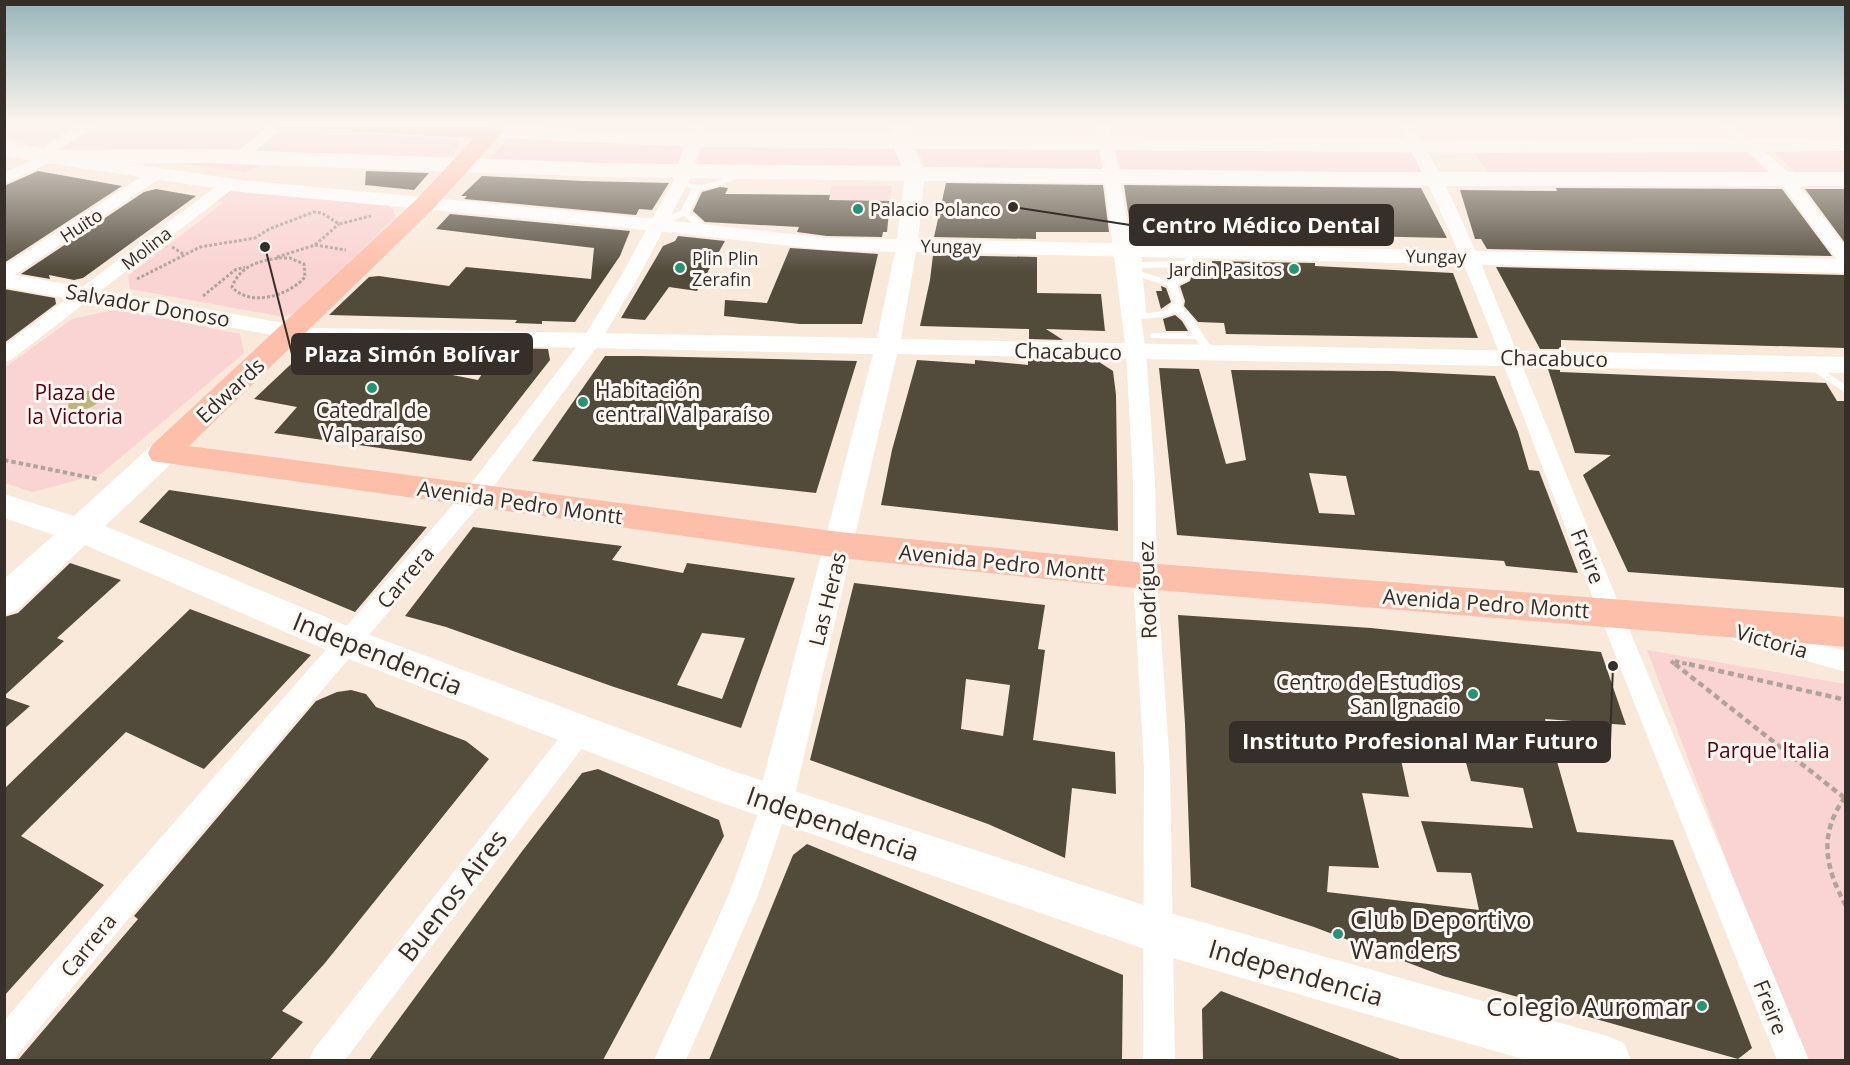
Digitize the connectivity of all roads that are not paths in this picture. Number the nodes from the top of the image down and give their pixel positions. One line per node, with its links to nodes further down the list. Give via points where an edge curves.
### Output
1 (20, 172): 12 (street)
2 (141, 172): 9 (street, Yungay)
3 (456, 172): 18 (main road, Edwards)
4 (543, 172): 16 (main road)
5 (690, 172): 16 (street, Carrera)
6 (1111, 172): 11 (street, Rodríguez)
7 (1431, 172): 13 (street, Freire)
8 (1778, 172): 14 (street)
9 (156, 174): 17 (street, Yungay); 28 (street, Huito)
10 (915, 174): 11 (main road); 16 (main road, via 747,173); 22 (street, Las Heras)
11 (1112, 176): 13 (main road); 26 (street, Rodríguez)
12 (4, 179)
13 (1435, 179): 14 (main road); 23 (street, Freire)
14 (1786, 179): 15 (main road); 25 (street)
15 (1845, 179)
16 (688, 180): 19 (lane); 20 (street, Carrera)
17 (229, 184): 18 (street, Yungay); 31 (street, Molina)
18 (424, 205): 20 (street, Yungay); 34 (main road, Edwards)
19 (685, 212): 20 (lane); 21 (lane)
20 (656, 225): 21 (street, Yungay); 35 (street, Carrera)
21 (705, 230): 22 (street, Yungay, via 827,244)
22 (907, 245): 26 (street, Yungay); 38 (street, Las Heras)
23 (1469, 256): 24 (street, Yungay); 27 (street, Yungay); 41 (street, Freire)
24 (1190, 257): 26 (street, Yungay); 30 (lane, via 1183,280)
25 (1845, 260)
26 (1131, 261): 30 (lane); 33 (street, Rodríguez)
27 (1845, 266)
28 (4, 274)
29 (4, 280): 31 (street, Salvador Donoso)
30 (1172, 284): 32 (lane)
31 (88, 294): 34 (street, Salvador Donoso); 40 (street, Molina)
32 (1176, 307): 33 (lane, via 1164,314); 37 (lane)
33 (1140, 317): 36 (lane); 39 (street, Rodríguez)
34 (291, 332): 35 (street, Chacabuco); 45 (main road, Edwards)
35 (592, 340): 38 (street, Chacabuco); 46 (street, Carrera)
36 (1157, 344): 37 (street, Chacabuco); 39 (street, Chacabuco)
37 (1205, 345): 41 (street, Chacabuco)
38 (886, 347): 39 (street, Chacabuco); 49 (street, Las Heras)
39 (1136, 352): 50 (street, Rodríguez)
40 (4, 356)
41 (1509, 357): 42 (street, Chacabuco); 52 (street, Freire)
42 (1809, 364): 43 (street, Chacabuco); 44 (lane)
43 (1845, 365)
44 (1845, 390)
45 (163, 453): 46 (main road, Avenida Pedro Montt); 48 (main road, Edwards)
46 (474, 496): 49 (main road, Avenida Pedro Montt); 55 (street, Carrera)
47 (4, 506): 48 (main road, Independencia)
48 (79, 530): 51 (main road, Edwards); 55 (main road, Independencia)
49 (840, 545): 50 (main road, Avenida Pedro Montt); 58 (street, Las Heras)
50 (1145, 576): 52 (main road, Avenida Pedro Montt); 59 (street, Rodríguez, via 1157,768)
51 (4, 601)
52 (1610, 612): 53 (main road, Avenida Pedro Montt); 65 (street, Freire)
53 (1699, 621): 54 (main road, Avenida Pedro Montt); 56 (street, Victoria)
54 (1845, 632)
55 (349, 643): 57 (main road, Independencia); 60 (street, Carrera, via 130,893)
56 (1845, 662)
57 (580, 731): 58 (main road, Independencia); 61 (street, Buenos Aires)
58 (775, 803): 59 (main road, Independencia); 62 (street, Las Heras, via 742,898)
59 (1159, 933): 63 (street, Rodríguez); 64 (main road, Independencia)
60 (4, 1047)
61 (325, 1060)
62 (670, 1060)
63 (1160, 1060)
64 (1607, 1060)
65 (1793, 1060)

